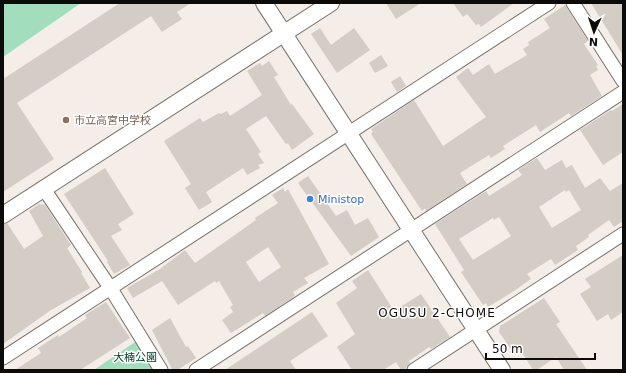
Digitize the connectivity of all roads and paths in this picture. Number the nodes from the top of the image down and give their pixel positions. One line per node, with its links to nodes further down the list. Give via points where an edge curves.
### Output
1 (264, 3): 5 (street)
2 (331, 3): 5 (street)
3 (549, 3): 8 (street)
4 (573, 3): 6 (street)
5 (284, 34): 8 (street); 9 (street)
6 (623, 82)
7 (623, 92): 11 (street)
8 (348, 133): 11 (street); 13 (street)
9 (44, 189): 10 (street); 13 (street)
10 (3, 215)
11 (410, 230): 14 (street); 17 (street)
12 (623, 234): 14 (street)
13 (111, 289): 15 (street); 16 (street)
14 (476, 330): 18 (street); 19 (street)
15 (3, 358)
16 (161, 370)
17 (196, 370)
18 (414, 370)
19 (502, 370)

